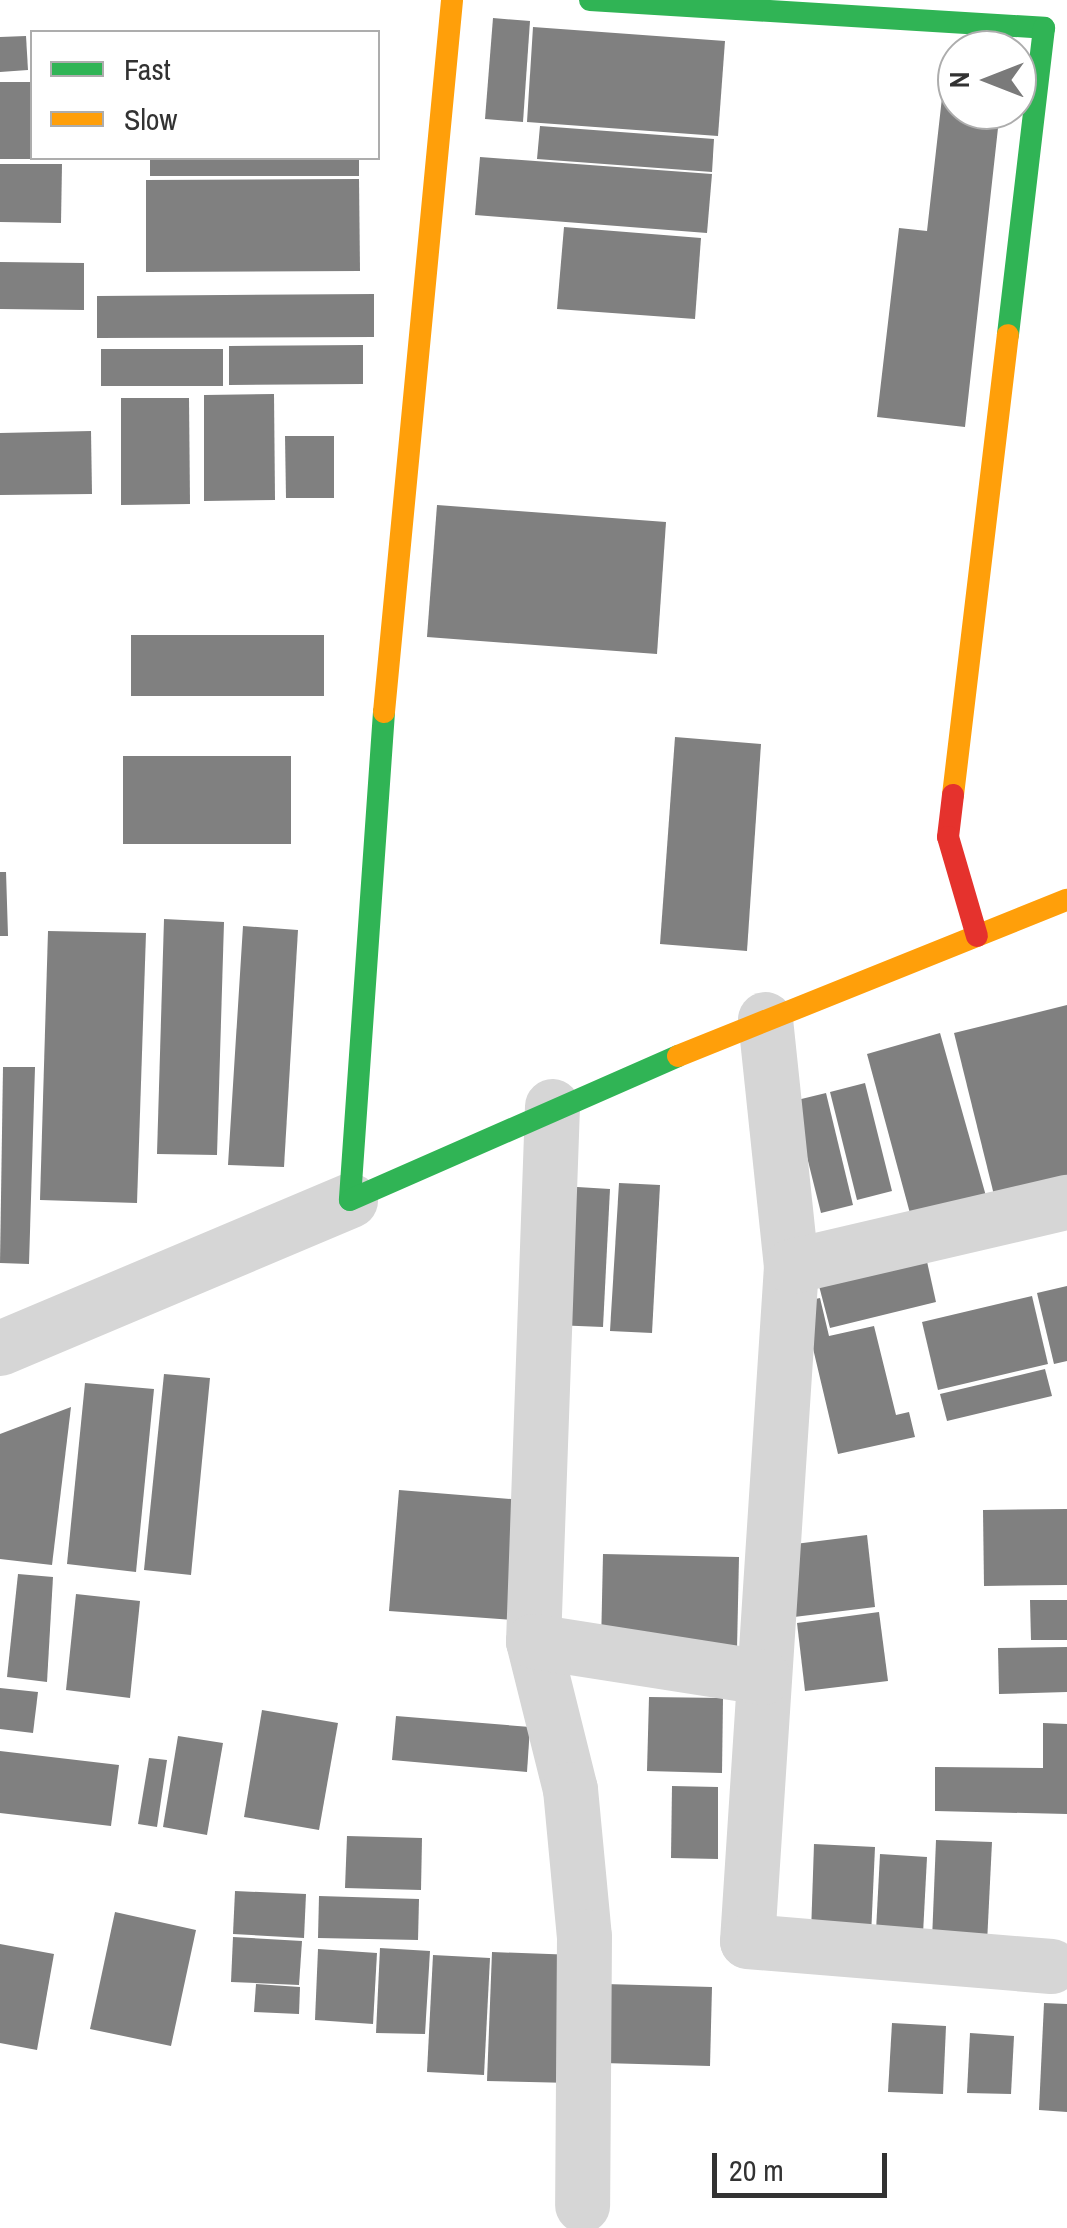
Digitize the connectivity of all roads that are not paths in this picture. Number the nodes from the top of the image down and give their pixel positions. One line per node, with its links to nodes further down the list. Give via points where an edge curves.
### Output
1 (452, 0): 8 (street, via 383,724)
2 (590, 0): 3 (street)
3 (1053, 20): 5 (street, via 948,837)
4 (1067, 900): 5 (street)
5 (977, 936): 6 (street)
6 (765, 1019): 7 (street); 10 (street)
7 (552, 1106): 8 (street); 12 (street)
8 (350, 1200): 11 (street)
9 (1067, 1202): 10 (street)
10 (791, 1266): 13 (street)
11 (0, 1348)
12 (532, 1641): 13 (street); 15 (street, via 570,1789 582,1918)
13 (763, 1677): 14 (street, via 746,1941)
14 (1051, 1966)
15 (582, 2204)

